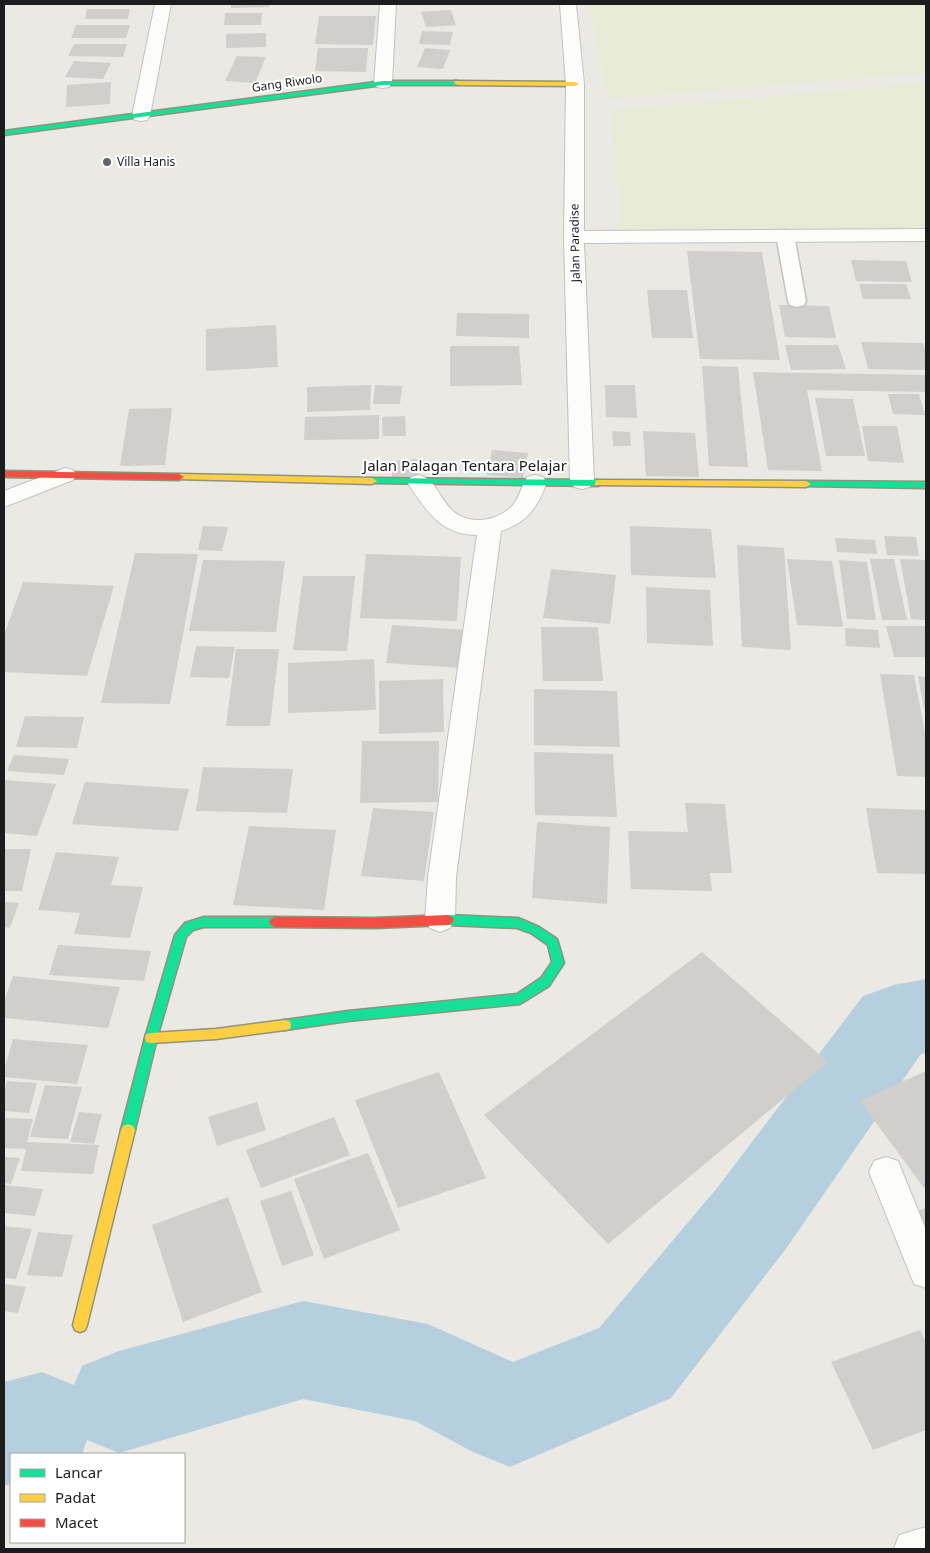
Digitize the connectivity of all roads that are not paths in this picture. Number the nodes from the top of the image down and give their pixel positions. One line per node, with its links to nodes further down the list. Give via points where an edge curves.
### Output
1 (164, 4): 6 (street)
2 (388, 4): 4 (street)
3 (568, 4): 5 (street, Jalan Paradise)
4 (383, 83): 5 (street, Gang Riwolo); 6 (street, Gang Riwolo)
5 (575, 84): 10 (street, Jalan Paradise)
6 (141, 116): 7 (street, Gang Riwolo)
7 (4, 133)
8 (785, 235): 9 (street); 10 (street); 11 (lane)
9 (926, 235)
10 (574, 237): 16 (street, Jalan Paradise)
11 (798, 301)
12 (4, 474): 13 (street, Jalan Palagan Tentara Pelajar)
13 (65, 475): 14 (street, Jalan Palagan Tentara Pelajar); 18 (street)
14 (419, 482): 15 (street, Jalan Palagan Tentara Pelajar); 19 (street, via 445,517 468,527)
15 (535, 482): 16 (street, Jalan Palagan Tentara Pelajar); 19 (street, via 529,500 520,512)
16 (582, 482): 17 (street, Jalan Palagan Tentara Pelajar)
17 (926, 485)
18 (4, 500)
19 (490, 527): 20 (street, via 442,877)
20 (440, 920): 21 (street, via 204,922 190,926 181,935); 21 (street, via 518,923 554,942 558,963 545,982 520,999 348,1016 216,1034)
21 (151, 1038): 24 (street)
22 (886, 1172): 23 (street)
23 (926, 1272)
24 (80, 1325)
25 (926, 1546): 26 (street)
26 (913, 1549)

